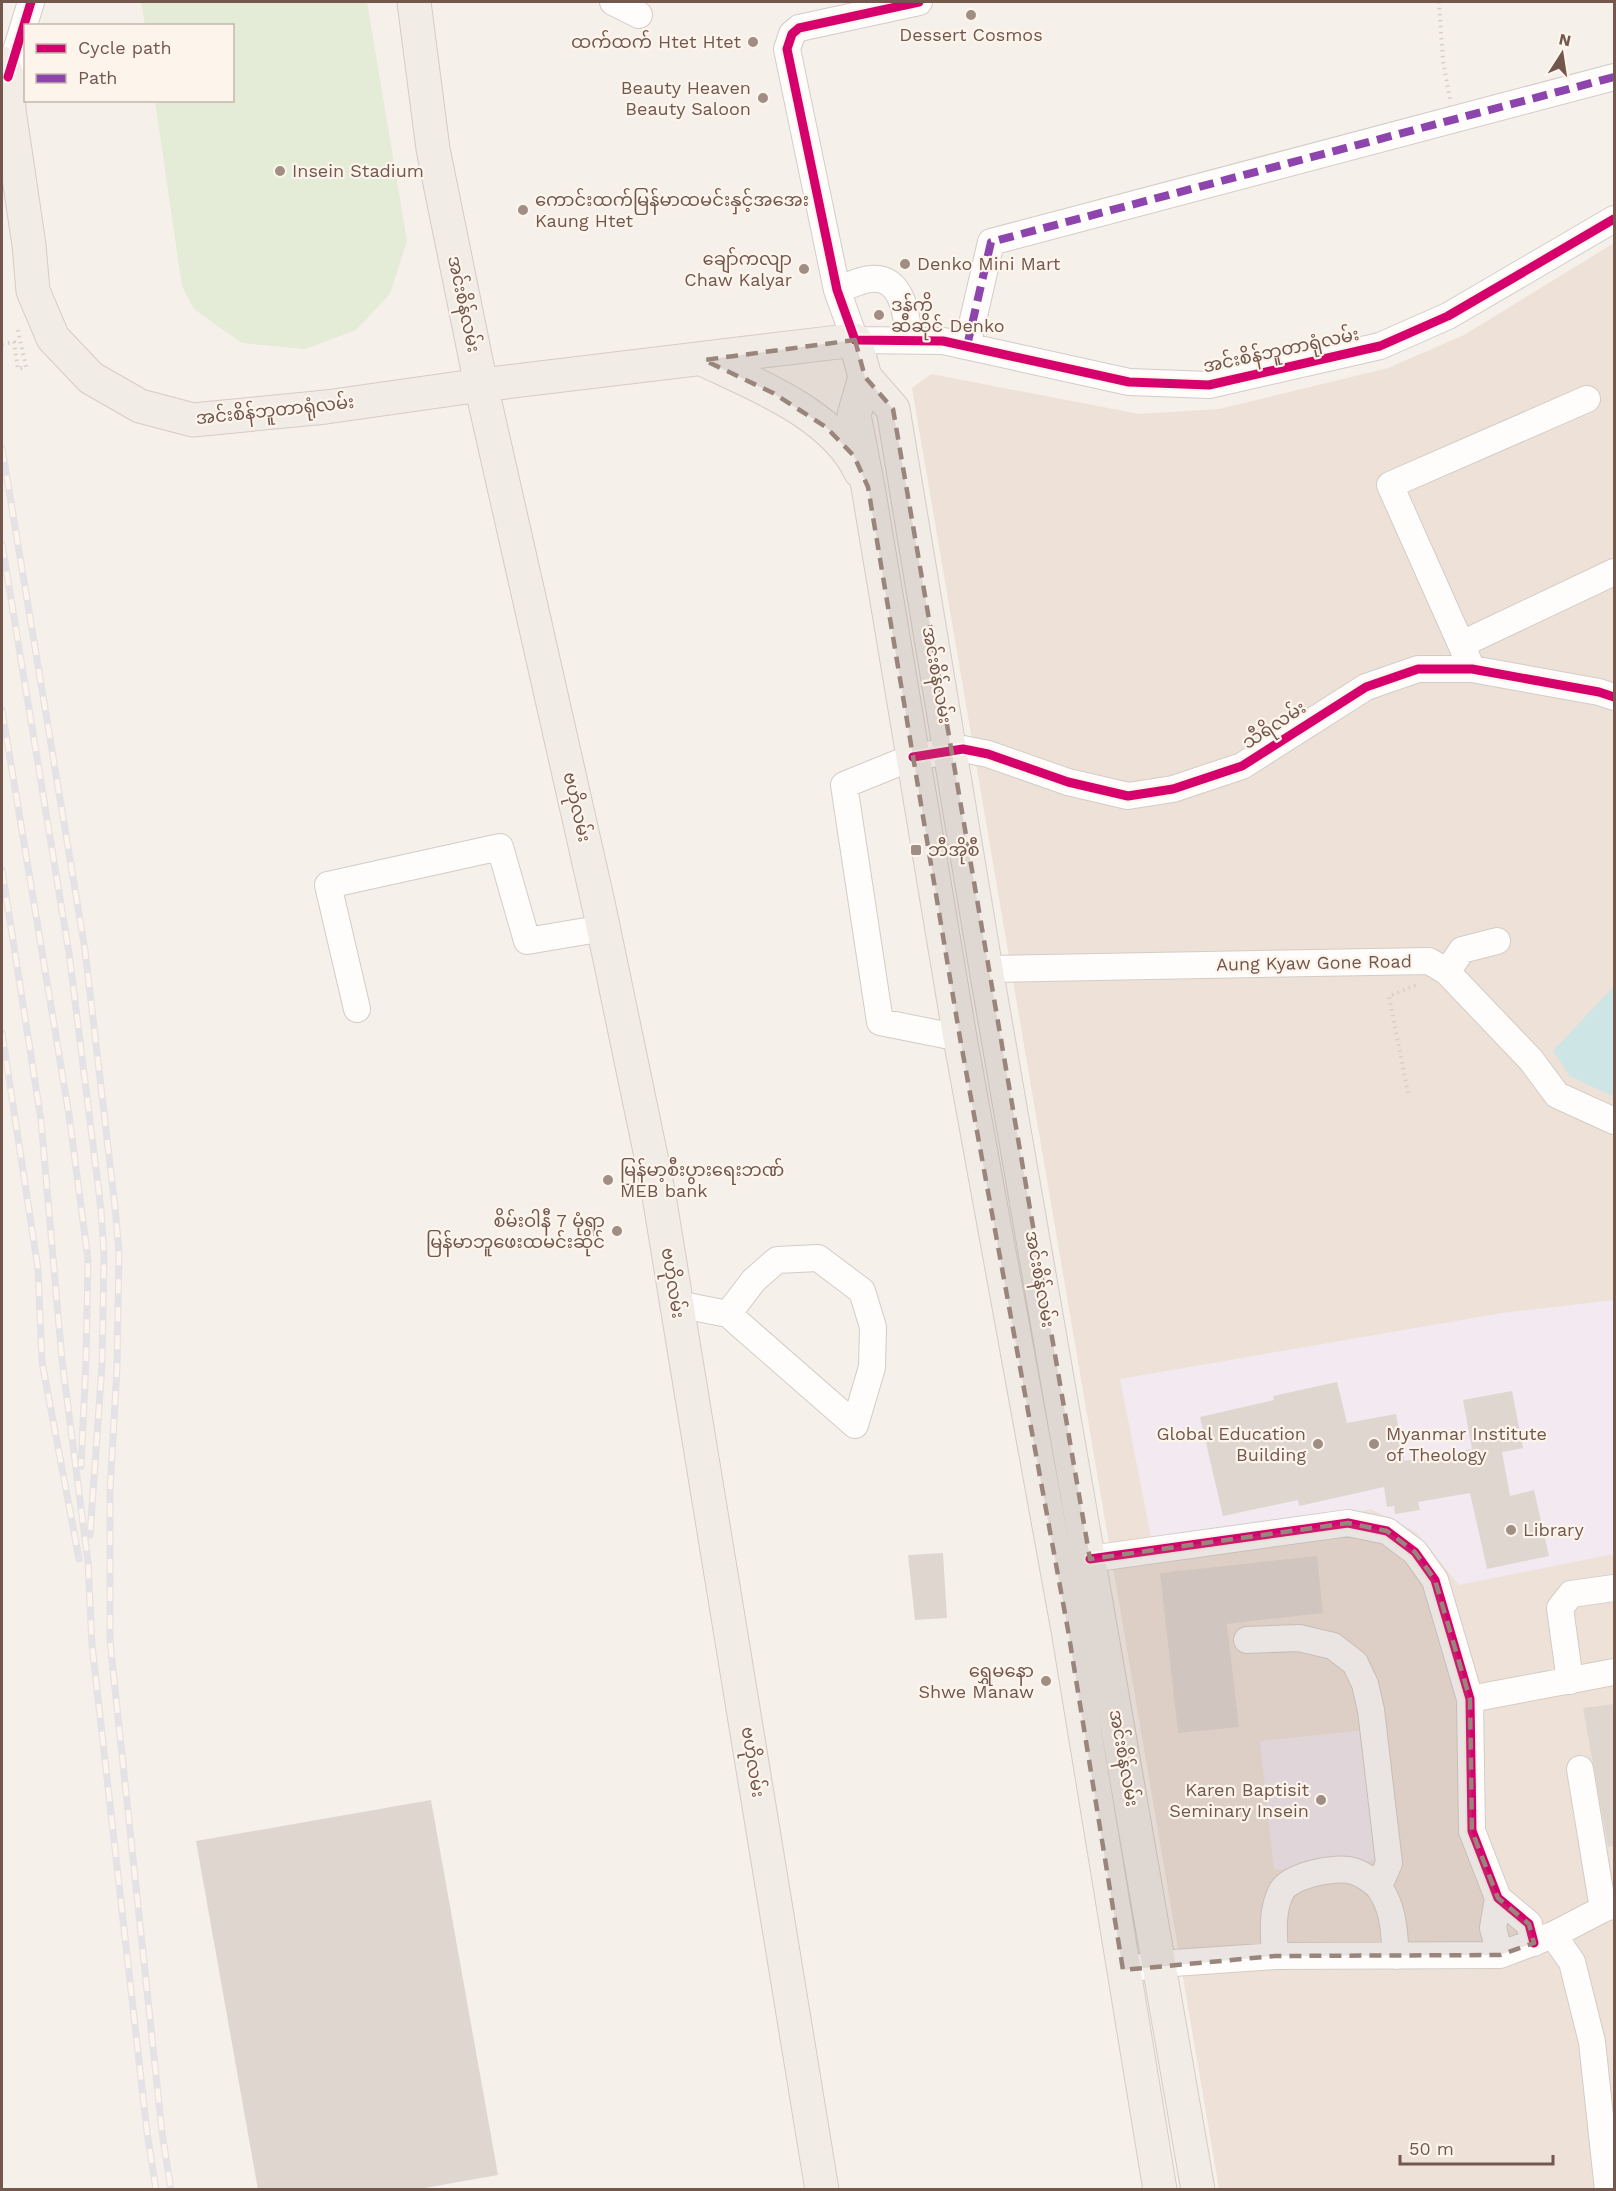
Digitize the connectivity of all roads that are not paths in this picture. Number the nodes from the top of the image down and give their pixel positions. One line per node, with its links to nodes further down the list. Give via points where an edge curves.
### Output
1 (31, 2): 6 (street)
2 (414, 2): 15 (main road, အင်းစိန်လမ်း, via 433,149)
3 (613, 2): 5 (street)
4 (919, 2): 9 (street, via 799,28 792,34 787,49)
5 (639, 15)
6 (5, 70): 15 (main road, အင်းစိန်ဘူတာရုံလမ်း, via 33,291 53,338 91,378 140,406 193,420)
7 (1614, 77): 12 (street, via 992,242)
8 (1614, 219): 12 (street, အင်းစိန်ဘူတာရုံလမ်း, via 1448,316 1380,346 1209,385 1129,382)
9 (837, 290): 10 (street); 11 (street, via 870,279 888,282 902,298)
10 (855, 340): 11 (street, အင်းစိန်ဘူတာရုံလမ်း); 13 (main road); 14 (main road, အင်းစိန်လမ်း)
11 (909, 340): 12 (street, အင်းစိန်ဘူတာရုံလမ်း)
12 (967, 346)
13 (704, 360): 15 (main road); 17 (main road, အင်းစိန်လမ်း, via 773,393 826,427 854,456)
14 (865, 377): 17 (main road, အင်းစိန်လမ်း, via 854,416); 22 (main road, အင်းစိန်လမ်း, via 892,409)
15 (481, 385): 24 (main road, ဗဟိုလမ်း)
16 (1587, 399): 19 (street, via 1390,485)
17 (868, 487): 23 (main road, အင်းစိန်လမ်း)
18 (1614, 572): 19 (street)
19 (1462, 644): 20 (street)
20 (1472, 669): 21 (street, သီရိလမ်း); 22 (street, သီရိလမ်း, via 1418,669 1366,687 1242,766 1162,791 1128,796 1068,782 988,754 963,749)
21 (1614, 697)
22 (950, 752): 23 (street, သီရိလမ်း); 26 (main road, အင်းစိန်လမ်း)
23 (913, 757): 29 (main road, အင်းစိန်လမ်း); 29 (street, သီရိလမ်း, via 844,785 880,1022)
24 (604, 928): 28 (street, via 527,941 500,847 328,885); 33 (main road, ဗဟိုလမ်း)
25 (1497, 941): 27 (street, via 1462,950)
26 (986, 969): 27 (street, Aung Kyaw Gone Road, via 1429,961); 31 (main road, အင်းစိန်လမ်း)
27 (1448, 972): 30 (street, Aung Kyaw Gone Road, via 1531,1060 1557,1095)
28 (357, 1009)
29 (960, 1038): 32 (main road, အင်းစိန်လမ်း)
30 (1614, 1121)
31 (1021, 1168): 32 (main road); 35 (main road, အင်းစိန်လမ်း)
32 (985, 1176): 36 (main road, အင်းစိန်လမ်း)
33 (677, 1304): 34 (street); 55 (main road, ဗဟိုလမ်း)
34 (728, 1314): 34 (street, via 754,1280 777,1260 818,1258 862,1292 873,1327 872,1367 855,1425)
35 (1066, 1422): 36 (main road); 37 (main road, အင်းစိန်လမ်း)
36 (1031, 1427): 40 (main road, အင်းစိန်လမ်း)
37 (1090, 1559): 39 (main road, အင်းစိန်လမ်း); 44 (street, via 1348,1523 1387,1531 1415,1552 1435,1580)
38 (1614, 1588): 43 (street, via 1571,1594 1560,1608)
39 (1101, 1626): 40 (main road); 53 (main road, အင်းစိန်လမ်း)
40 (1068, 1630): 54 (main road, အင်းစိန်လမ်း)
41 (1247, 1640): 46 (street, via 1299,1638 1333,1646 1355,1662 1371,1710 1389,1863)
42 (1614, 1672): 43 (street)
43 (1570, 1681): 44 (street)
44 (1470, 1699): 47 (street, via 1472,1831)
45 (1580, 1769): 48 (street)
46 (1379, 1886): 51 (street, via 1353,1871 1297,1877 1282,1889 1274,1911); 52 (street, via 1394,1925)
47 (1498, 1898): 49 (street); 50 (street, via 1493,1928)
48 (1609, 1907): 49 (street)
49 (1544, 1939): 50 (street); 58 (street, via 1572,1962 1592,2042)
50 (1500, 1955): 52 (street)
51 (1275, 1956): 52 (street); 53 (street)
52 (1396, 1956)
53 (1159, 1964): 54 (street); 57 (main road, အင်းစိန်လမ်း)
54 (1123, 1970): 56 (main road, အင်းစိန်လမ်း)
55 (822, 2190)
56 (1160, 2190)
57 (1198, 2190)
58 (1608, 2190)

